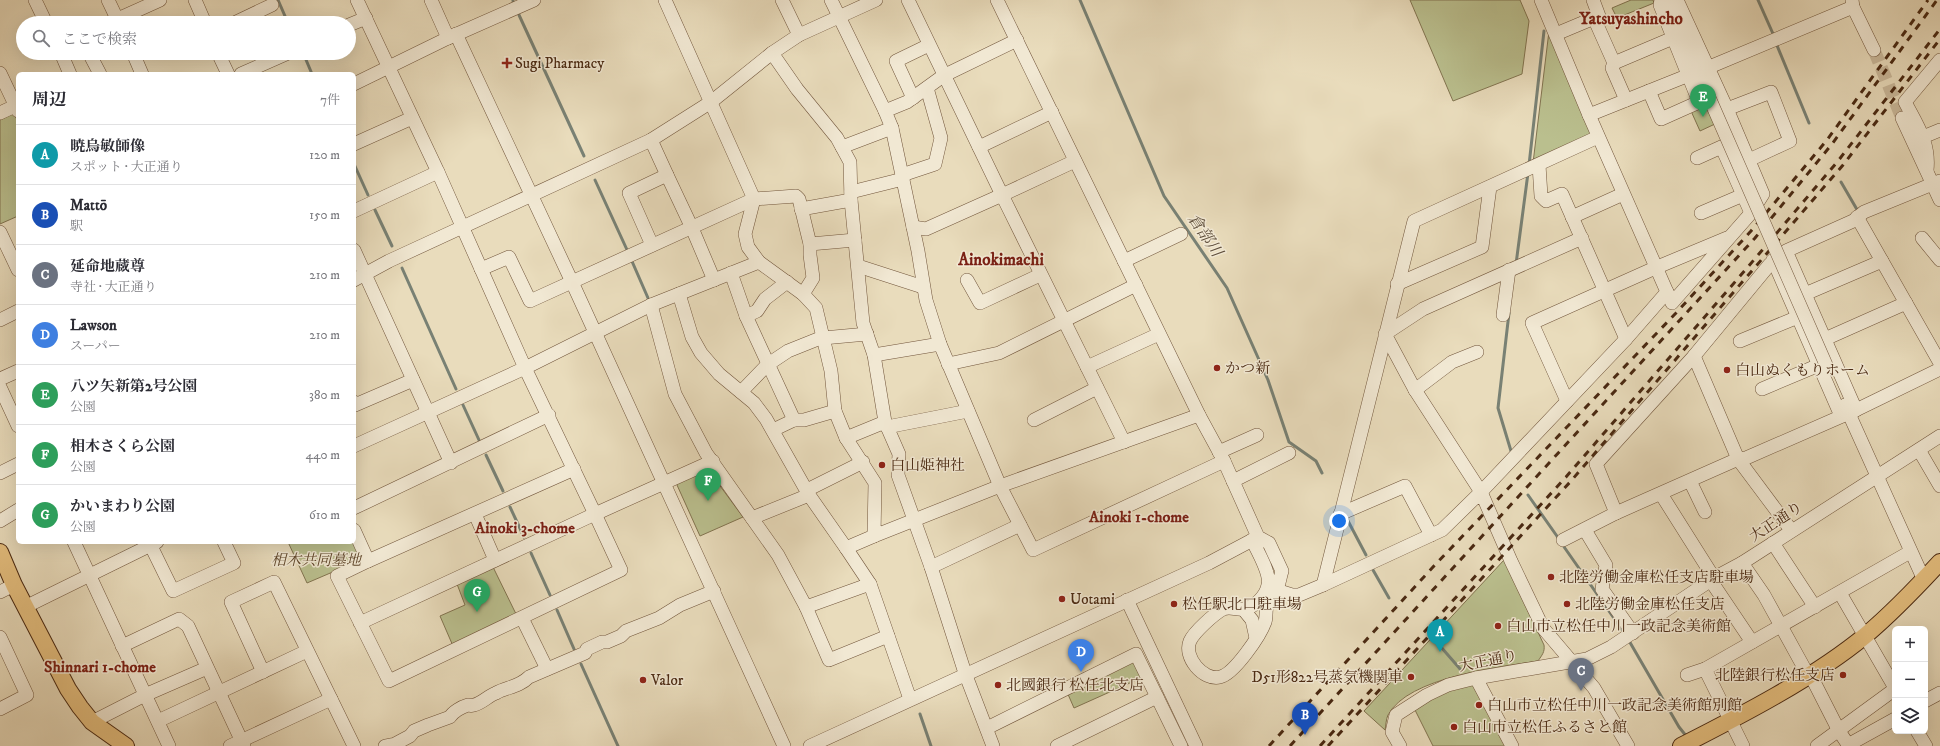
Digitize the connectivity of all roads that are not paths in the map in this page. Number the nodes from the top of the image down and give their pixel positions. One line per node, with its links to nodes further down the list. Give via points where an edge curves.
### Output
1 (35, 0): 21 (street)
2 (108, 0): 22 (street)
3 (160, 0): 23 (street)
4 (195, 0): 24 (street)
5 (357, 0): 27 (street)
6 (431, 0): 32 (street)
7 (534, 0): 32 (street)
8 (666, 0): 60 (street)
9 (782, 0): 31 (street)
10 (831, 0): 26 (street)
11 (876, 0): 26 (street)
12 (908, 0): 35 (street)
13 (998, 0): 34 (street)
14 (1541, 0): 30 (street)
15 (1593, 0): 28 (street, via 1599,16)
16 (1661, 0): 33 (street, via 1660,5)
17 (1667, 0): 167 (street, bridge)
18 (1677, 0): 46 (street)
19 (1853, 3): 36 (street); 46 (street)
20 (272, 5): 25 (street)
21 (43, 16)
22 (113, 16)
23 (127, 16)
24 (202, 16)
25 (249, 16)
26 (839, 17): 31 (street); 64 (street)
27 (366, 18): 29 (street); 45 (street)
28 (1594, 18): 30 (street); 44 (street)
29 (356, 22)
30 (1556, 34): 67 (street)
31 (799, 35): 37 (street)
32 (452, 36): 45 (street); 94 (street)
33 (1673, 38): 44 (street); 53 (street)
34 (1017, 40): 54 (street); 65 (street)
35 (929, 45): 54 (street); 58 (street, via 896,61)
36 (1874, 50)
37 (772, 53): 60 (street); 77 (street)
38 (64, 60): 47 (street)
39 (93, 60): 48 (street)
40 (136, 60): 49 (street)
41 (221, 60): 50 (street)
42 (272, 60): 51 (street)
43 (1940, 60): 73 (street, via 1905,102)
44 (1614, 63): 59 (street, via 1612,68)
45 (389, 68): 55 (street); 68 (street)
46 (1707, 68): 63 (street)
47 (69, 72)
48 (99, 72)
49 (141, 72)
50 (227, 72)
51 (245, 72)
52 (0, 73): 61 (street)
53 (1689, 75): 57 (street); 57 (street, via 1699,102 1661,119)
54 (943, 76): 56 (street); 78 (street)
55 (356, 83)
56 (927, 88): 58 (street); 87 (street, via 941,138 935,164)
57 (1649, 91): 59 (street)
58 (913, 98): 64 (street)
59 (1626, 100): 67 (street)
60 (711, 102): 74 (street); 96 (street)
61 (16, 107)
62 (16, 109): 66 (street)
63 (1727, 109): 75 (street); 81 (street, via 1771,92 1790,141)
64 (885, 111): 70 (street)
65 (1052, 112): 78 (street); 82 (street)
66 (0, 113)
67 (1589, 115): 72 (street)
68 (412, 118): 76 (street); 85 (street)
69 (1902, 118): 84 (street)
70 (892, 128): 77 (street); 87 (street)
71 (1940, 130): 73 (street)
72 (1598, 137): 83 (street); 91 (street)
73 (1923, 137): 84 (street, via 1929,156)
74 (651, 140): 86 (street); 94 (street)
75 (1740, 140): 79 (street); 81 (street)
76 (356, 143)
77 (842, 147): 95 (street, via 850,162)
78 (979, 147): 92 (street)
79 (1722, 148): 80 (street); 93 (street)
80 (1697, 158)
81 (1749, 160): 90 (street)
82 (1075, 161): 92 (street); 119 (street)
83 (1531, 168): 89 (street); 103 (street, via 1541,196 1546,202 1562,194)
84 (1927, 170): 88 (street)
85 (438, 172): 99 (street); 105 (street)
86 (667, 175): 106 (street); 114 (street, via 629,193)
87 (902, 177): 95 (street); 104 (street)
88 (1937, 183): 97 (street); 102 (street)
89 (1490, 187): 135 (street, via 1414,221); 135 (street, via 1482,247)
90 (1760, 187): 93 (street); 101 (street, via 1762,194)
91 (1623, 194): 103 (street); 125 (street)
92 (1002, 195): 104 (street, via 926,229); 129 (street)
93 (1743, 195): 100 (street); 101 (street)
94 (532, 196): 105 (street); 133 (street)
95 (851, 196): 98 (street); 112 (street)
96 (754, 199): 98 (street, via 796,196); 106 (street); 121 (street, via 745,234 748,247)
97 (1940, 200)
98 (801, 209): 113 (street)
99 (356, 210)
100 (1701, 213)
101 (1751, 213): 110 (street)
102 (1859, 216): 115 (street, via 1786,251); 120 (street)
103 (1572, 217): 109 (street)
104 (913, 227): 137 (street)
105 (463, 228): 126 (street); 130 (street)
106 (692, 228): 114 (street); 131 (street)
107 (0, 232): 116 (street)
108 (1181, 234): 119 (street)
109 (1582, 238): 127 (street); 138 (street)
110 (1728, 238): 125 (street); 139 (street, via 1672,303)
111 (1922, 238): 117 (street)
112 (855, 240): 113 (street); 123 (street)
113 (810, 244): 141 (street, via 813,278)
114 (652, 246): 133 (street)
115 (1787, 254): 142 (street); 151 (street, via 1773,260)
116 (6, 258): 124 (street)
117 (1940, 260)
118 (356, 261): 130 (street)
119 (1124, 261): 136 (street)
120 (1882, 261): 142 (street); 143 (street)
121 (759, 262): 128 (street); 134 (street)
122 (1770, 264): 163 (street)
123 (858, 266): 137 (street); 153 (street, via 863,323)
124 (16, 268)
125 (1656, 268): 138 (street); 139 (street)
126 (481, 269): 133 (street, via 509,257 530,301); 169 (street)
127 (1509, 270): 146 (street); 155 (street, via 1423,309)
128 (731, 273): 131 (street); 147 (street)
129 (1040, 275): 132 (street, via 980,303); 149 (street)
130 (359, 277): 173 (street)
131 (714, 280): 140 (street)
132 (967, 280)
133 (572, 282): 152 (street)
134 (787, 282): 141 (street); 147 (street, via 765,299 757,311)
135 (1397, 284): 155 (street)
136 (1136, 285): 149 (street); 154 (street)
137 (923, 287): 160 (street)
138 (1605, 291): 157 (street); 179 (street, via 1532,323)
139 (1667, 292): 157 (street)
140 (679, 294): 144 (street); 178 (street, via 692,337 701,353 719,374)
141 (803, 294): 156 (street, via 816,308)
142 (1805, 294): 150 (street)
143 (1906, 303): 158 (street); 164 (street)
144 (651, 305): 152 (street); 201 (street, via 675,394 706,453)
145 (16, 312): 148 (street)
146 (1503, 315)
147 (746, 316): 166 (street)
148 (0, 320)
149 (1064, 320): 165 (street, via 999,353); 168 (street)
150 (1816, 320): 151 (street); 158 (street)
151 (1800, 322): 159 (street); 167 (street)
152 (595, 333): 169 (street); 210 (street)
153 (867, 334): 156 (street); 162 (street)
154 (1160, 334): 168 (street); 186 (street)
155 (1385, 334): 177 (street); 222 (street)
156 (823, 338): 166 (street, via 788,351); 181 (street, via 831,371)
157 (1626, 339): 179 (street)
158 (1825, 339): 184 (street)
159 (1740, 342)
160 (940, 344): 162 (street); 165 (street)
161 (1477, 352): 177 (street, via 1452,362)
162 (874, 355): 190 (street)
163 (1694, 356): 200 (street); 219 (street, via 1596,464)
164 (1940, 363)
165 (948, 364): 182 (street)
166 (767, 365): 178 (street); 187 (street)
167 (1823, 366): 176 (street); 184 (street)
168 (1087, 367): 175 (street)
169 (525, 368): 183 (street); 185 (street)
170 (1940, 369): 184 (street)
171 (16, 372): 172 (street)
172 (0, 379)
173 (413, 380): 180 (street); 183 (street)
174 (0, 387): 189 (street)
175 (1097, 388): 188 (street); 195 (street)
176 (1762, 389)
177 (1415, 390): 214 (street)
178 (741, 392): 191 (street, via 754,403)
179 (1567, 401): 214 (street)
180 (356, 405)
181 (835, 411): 187 (street, via 804,420); 194 (street)
182 (968, 411): 190 (street); 211 (street)
183 (428, 412): 196 (street); 203 (street)
184 (1848, 413): 200 (street, via 1746,458); 207 (street)
185 (549, 415): 203 (street); 205 (street)
186 (1199, 415): 195 (street); 199 (street)
187 (794, 420): 191 (street)
188 (1034, 420)
189 (16, 422)
190 (886, 425): 194 (street); 224 (street, via 899,454 898,475)
191 (773, 430): 213 (street)
192 (1257, 435): 199 (street)
193 (1940, 436): 197 (street, 大正通り)
194 (846, 438): 202 (street)
195 (1124, 442): 211 (street)
196 (356, 445)
197 (1919, 450): 207 (street, 大正通り); 212 (street)
198 (1289, 453): 208 (street)
199 (1221, 457): 208 (street); 226 (street, via 1034,550)
200 (1738, 459): 209 (street); 228 (street)
201 (713, 461): 210 (street); 223 (street)
202 (863, 462): 213 (street); 231 (street, via 875,483)
203 (451, 463): 216 (street)
204 (16, 465): 206 (street)
205 (574, 468): 220 (street); 221 (street)
206 (0, 473)
207 (1877, 476): 228 (street, 大正通り); 241 (street)
208 (1232, 481): 232 (street)
209 (1690, 481): 215 (street); 218 (street)
210 (663, 482): 221 (street); 254 (street)
211 (1000, 486): 224 (street); 226 (street)
212 (1940, 486)
213 (808, 492): 223 (street); 239 (street)
214 (1481, 492): 230 (street, via 1442,530); 272 (street, via 1543,628)
215 (1661, 494): 219 (street); 248 (street)
216 (356, 507)
217 (16, 511): 225 (street)
218 (1705, 512)
219 (1616, 513): 227 (street)
220 (474, 514): 242 (street); 243 (street)
221 (595, 514): 242 (street); 261 (street, via 621,570)
222 (1340, 514): 230 (street, via 1405,486); 251 (street)
223 (752, 518): 258 (street, via 778,555)
224 (915, 520): 231 (street); 246 (street)
225 (0, 521)
226 (1020, 525): 246 (street)
227 (1585, 530): 233 (street); 264 (street, via 1606,565 1602,589)
228 (1791, 530): 234 (street, 大正通り)
229 (356, 534): 243 (street)
230 (1431, 535): 251 (street)
231 (874, 536): 239 (street)
232 (1255, 538): 252 (street, via 1269,543 1282,571); 256 (street, via 1209,563)
233 (1563, 540)
234 (1773, 543): 245 (street, 大正通り); 259 (street)
235 (75, 544): 247 (street)
236 (150, 544): 247 (street)
237 (152, 544): 238 (street, via 173,591 234,563)
238 (225, 544)
239 (846, 548): 250 (street)
240 (0, 552): 253 (main road)
241 (1910, 552): 249 (street); 255 (street)
242 (495, 560): 262 (street)
243 (368, 561): 262 (street, via 337,576)
244 (1940, 562): 249 (main road)
245 (1742, 563): 248 (street, 大正通り); 263 (street)
246 (931, 567): 277 (street)
247 (90, 575): 257 (street); 270 (street)
248 (1712, 580): 264 (street, 大正通り); 269 (street)
249 (1924, 580): 265 (main road)
250 (870, 584): 258 (street); 266 (street)
251 (1323, 585): 252 (street, via 1292,595)
252 (1273, 587): 260 (street, via 1257,604); 268 (street, via 1265,622)
253 (7, 588): 257 (main road)
254 (714, 591): 274 (street); 305 (street)
255 (1840, 593): 259 (street); 265 (street)
256 (1127, 600): 277 (street); 310 (street)
257 (25, 607): 294 (main road, via 68,689)
258 (806, 607): 266 (street, via 829,660)
259 (1816, 607): 263 (street)
260 (1243, 609): 268 (street, via 1252,620); 268 (street, via 1223,609 1190,641 1189,653 1194,665 1208,677 1220,678 1233,670)
261 (522, 618): 262 (street, via 389,681); 274 (street)
262 (360, 623)
263 (1781, 626): 269 (street); 278 (street)
264 (1628, 635): 272 (street, 大正通り, via 1588,659)
265 (1866, 635): 278 (main road); 281 (street)
266 (888, 636): 288 (street)
267 (0, 637): 290 (street, via 27,695)
268 (1256, 638)
269 (1752, 642): 275 (street)
270 (122, 646): 273 (street, via 179,619 188,626); 285 (street)
271 (306, 651): 276 (street); 276 (street, via 274,582 231,602); 287 (street)
272 (1571, 662): 280 (street, 大正通り); 313 (street, via 1594,688)
273 (207, 668): 283 (street); 285 (street)
274 (546, 669): 304 (street, via 473,706 468,705 450,717 414,731 395,744)
275 (1705, 669): 279 (street); 291 (street)
276 (263, 672): 283 (street)
277 (965, 673): 288 (street); 295 (street)
278 (1809, 674): 291 (main road); 296 (street)
279 (1687, 675)
280 (1476, 678): 311 (street, 大正通り, via 1448,685 1396,715 1392,732); 312 (street)
281 (1892, 683)
282 (1892, 691): 296 (street)
283 (218, 692): 292 (street); 299 (street)
284 (1940, 693): 289 (street)
285 (145, 695): 292 (street); 294 (street)
286 (1157, 697): 295 (street, via 1136,654); 308 (street); 309 (street)
287 (331, 699): 299 (street); 303 (street)
288 (910, 699): 306 (street)
289 (1928, 699)
290 (0, 709)
291 (1730, 720): 298 (main road); 314 (street)
292 (158, 721): 302 (street)
293 (1892, 721): 300 (street)
294 (92, 722): 301 (main road)
295 (987, 728): 307 (street)
296 (1839, 731): 300 (street); 315 (street)
297 (1919, 734): 316 (street)
298 (1688, 743)
299 (238, 744)
300 (1849, 745)
301 (126, 746)
302 (169, 746)
303 (354, 746)
304 (385, 746)
305 (784, 746)
306 (810, 746)
307 (993, 746)
308 (1057, 746)
309 (1181, 746)
310 (1196, 746)
311 (1400, 746)
312 (1512, 746)
313 (1628, 746)
314 (1743, 746)
315 (1817, 746)
316 (1926, 746)

